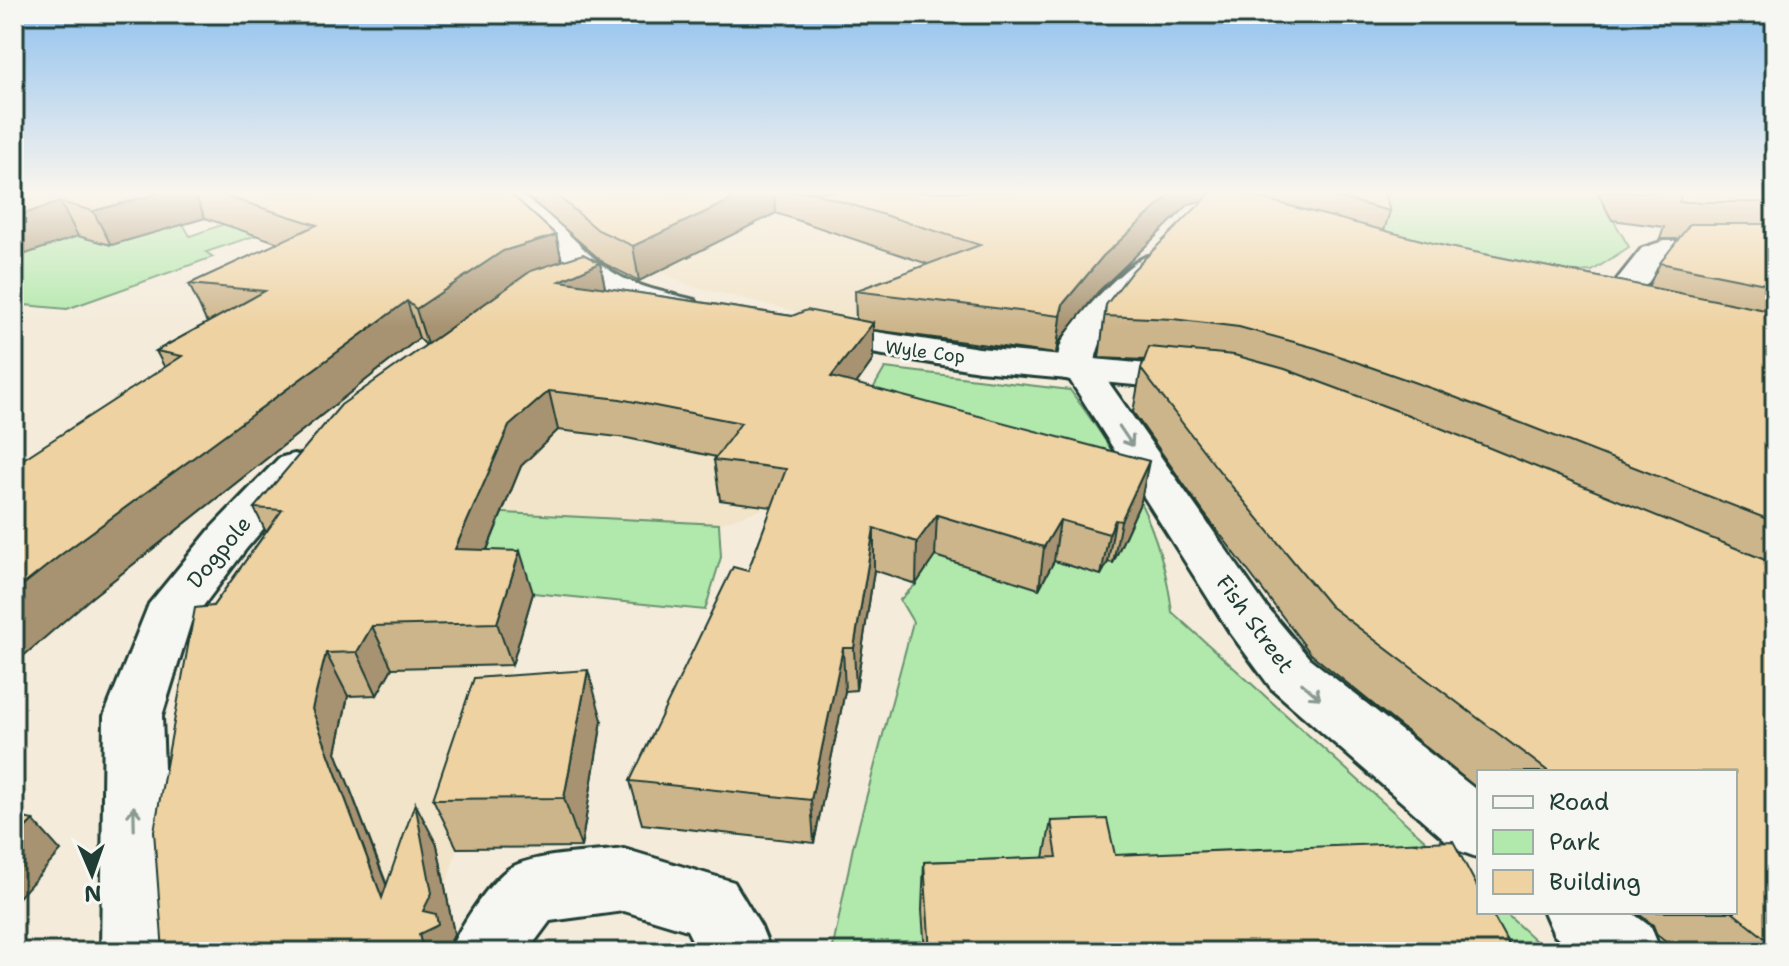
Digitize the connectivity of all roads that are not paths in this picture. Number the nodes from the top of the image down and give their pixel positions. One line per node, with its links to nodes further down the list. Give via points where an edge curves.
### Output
1 (540, 237): 4 (street, via 572,280)
2 (1167, 246): 7 (street, via 1079,344)
3 (1775, 250): 5 (street, via 1664,250 1653,255 1594,308)
4 (709, 313)
5 (1644, 319)
6 (782, 327): 7 (street, Wyle Cop, via 890,349)
7 (1079, 370): 8 (street, Wyle Cop, via 1165,375); 10 (street, Fish Street, one-way to 10, via 1290,673)
8 (1243, 388)
9 (333, 438): 12 (street, Dogpole, one-way to 9, via 133,716 167,617 229,538 296,466)
10 (1477, 828)
11 (1580, 914): 15 (street)
12 (136, 952)
13 (484, 952): 14 (street, via 531,892 624,880 710,905)
14 (736, 952)
15 (1626, 952)

